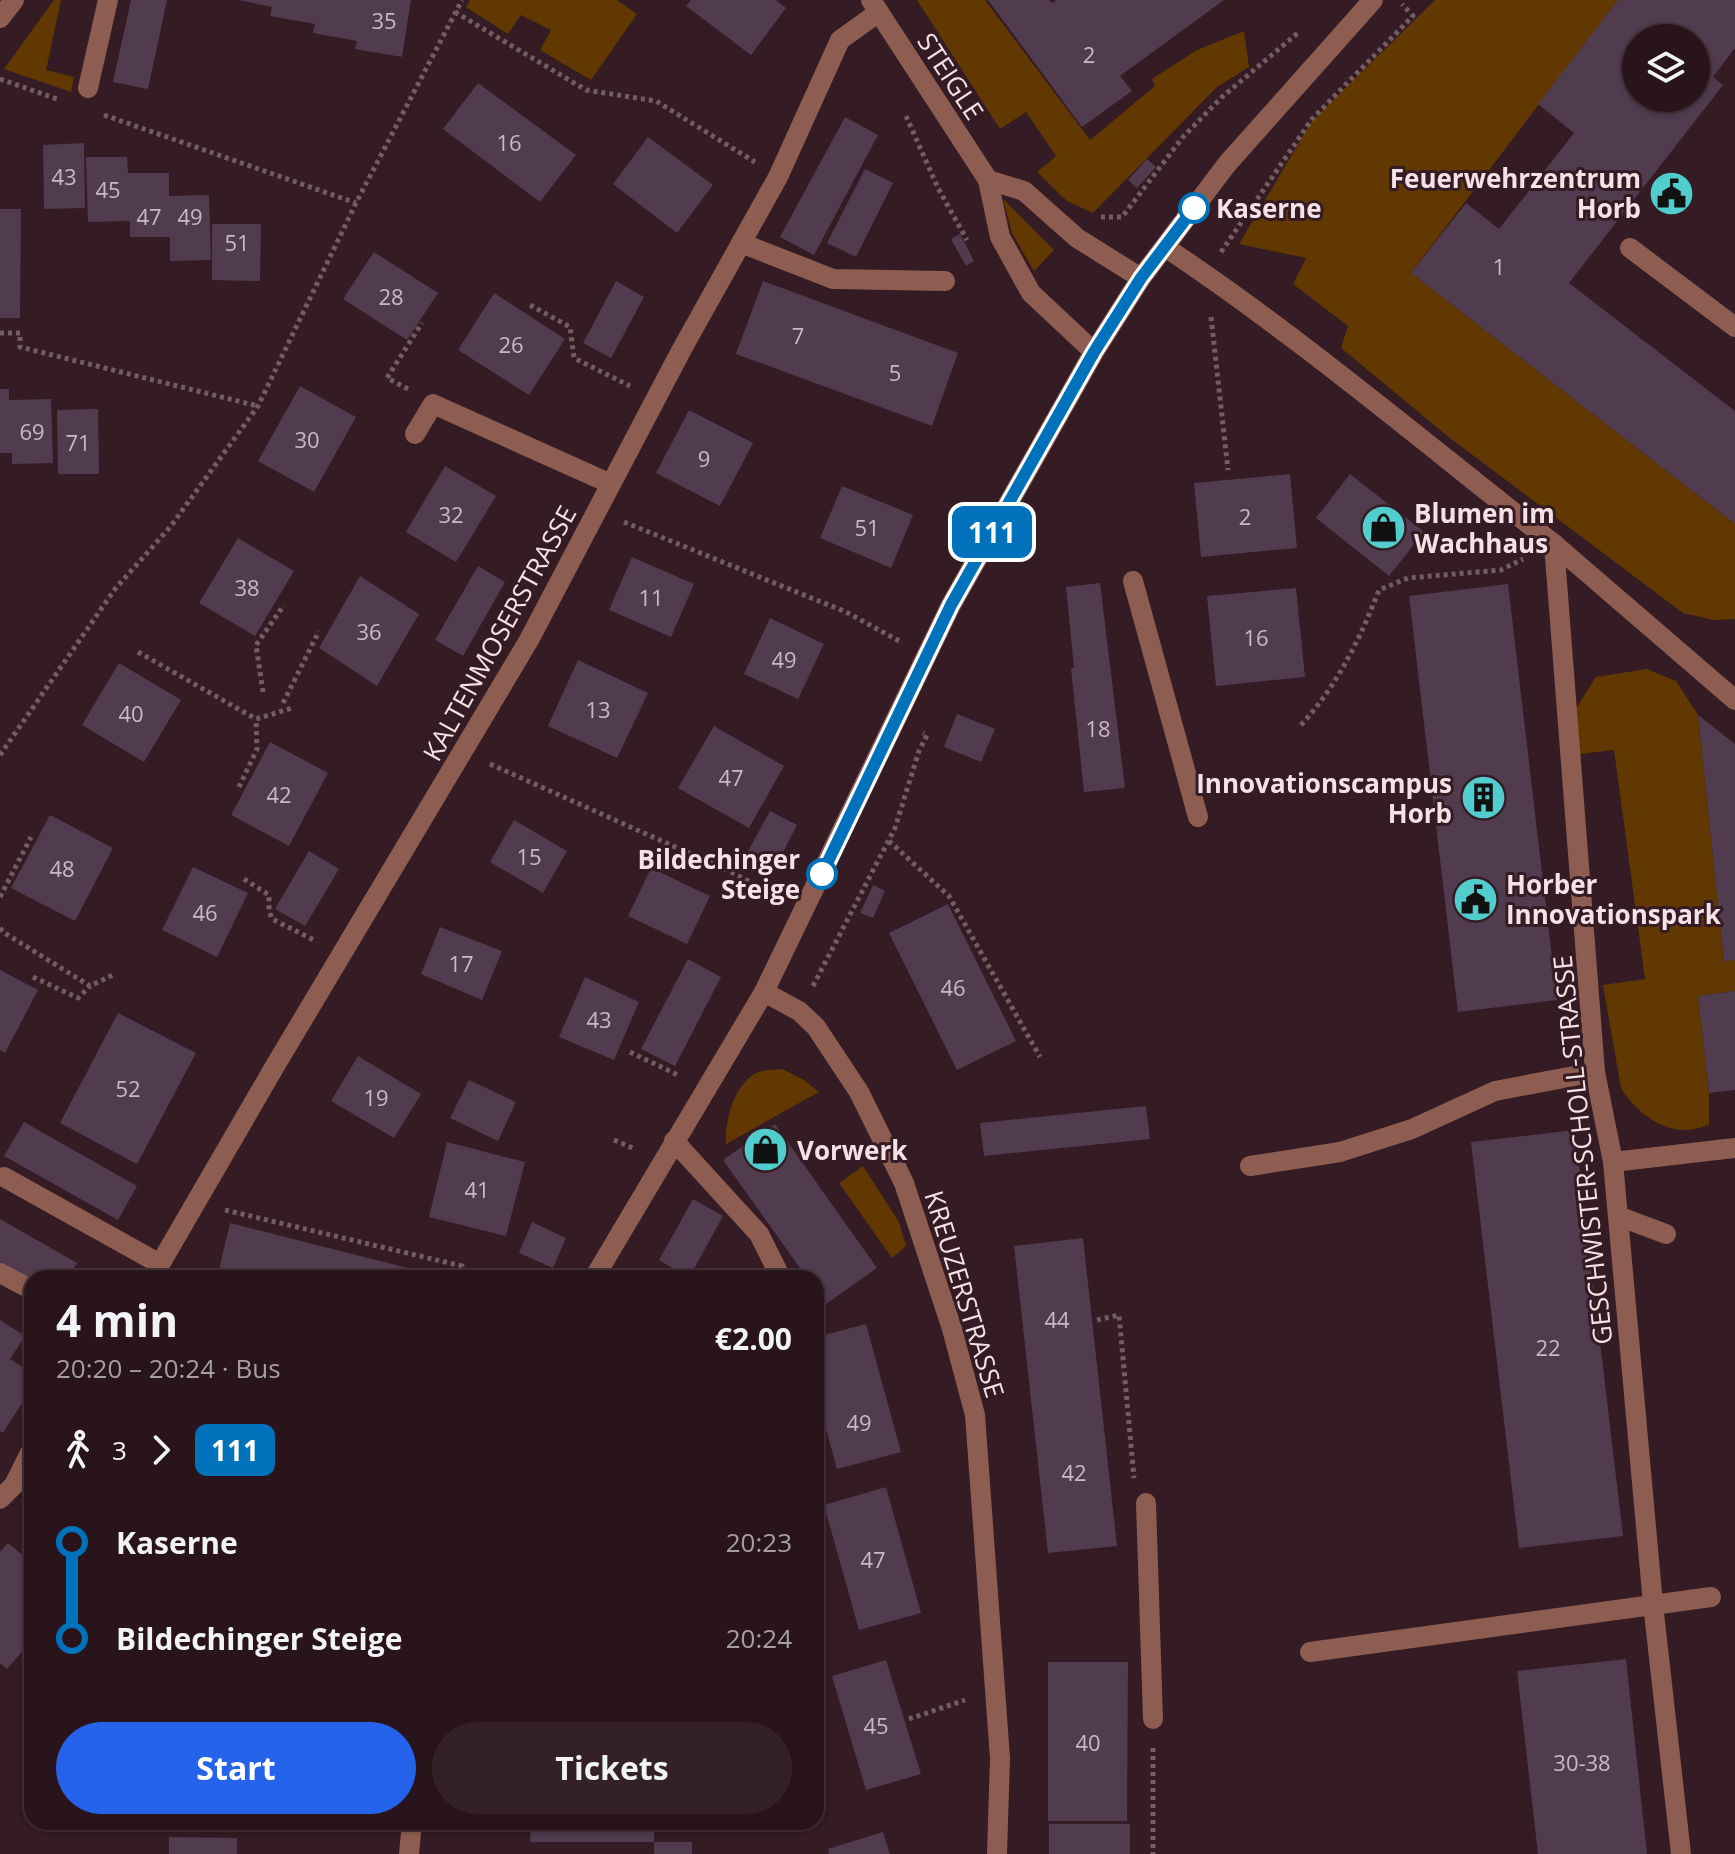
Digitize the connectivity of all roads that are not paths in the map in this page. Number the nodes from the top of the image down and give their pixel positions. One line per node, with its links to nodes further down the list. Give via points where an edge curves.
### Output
1 (14, 0): 5 (street)
2 (108, 0): 6 (street)
3 (1373, 0): 9 (street, via 1227,164)
4 (875, 6): 7 (street, STEIGLE); 8 (street, KALTENMOSERSTRASSE, via 840,40 778,177)
5 (0, 18)
6 (88, 88)
7 (988, 180): 11 (street, via 1024,191 1077,238); 14 (street, STEIGLE, via 1000,237 1031,293)
8 (741, 243): 12 (street, via 833,279); 16 (street, KALTENMOSERSTRASSE)
9 (1165, 247): 11 (street); 17 (street)
10 (1630, 248): 13 (street)
11 (1141, 278): 14 (street)
12 (945, 281)
13 (1735, 327)
14 (1094, 352): 21 (street, via 951,605)
15 (415, 434): 16 (street, via 433,404)
16 (611, 484): 31 (street, KALTENMOSERSTRASSE, via 529,640)
17 (1554, 544): 19 (street); 22 (street, GESCHWISTER-SCHOLL-STRASSE)
18 (1133, 581): 20 (street)
19 (1735, 699)
20 (1198, 817)
21 (764, 992): 23 (street); 45 (street, KREUZERSTRASSE, via 816,1027 859,1092 904,1183 952,1329 975,1415 1000,1758)
22 (1595, 1072): 25 (street, GESCHWISTER-SCHOLL-STRASSE); 26 (street, via 1495,1091 1412,1129 1340,1152)
23 (674, 1141): 32 (street); 33 (street, via 759,1234)
24 (1735, 1148): 25 (street)
25 (1613, 1162): 28 (street, GESCHWISTER-SCHOLL-STRASSE)
26 (1250, 1166)
27 (4, 1177): 30 (street)
28 (1618, 1216): 29 (street); 40 (street, GESCHWISTER-SCHOLL-STRASSE)
29 (1666, 1234)
30 (154, 1270)
31 (157, 1270)
32 (599, 1270)
33 (777, 1270)
34 (0, 1273): 35 (street)
35 (24, 1286)
36 (24, 1465): 37 (street)
37 (0, 1499)
38 (1146, 1503): 42 (street)
39 (1711, 1597): 40 (street)
40 (1653, 1604): 41 (street); 46 (street, GESCHWISTER-SCHOLL-STRASSE)
41 (1310, 1652)
42 (1153, 1719)
43 (411, 1830): 44 (street)
44 (409, 1854)
45 (997, 1854)
46 (1681, 1854)

